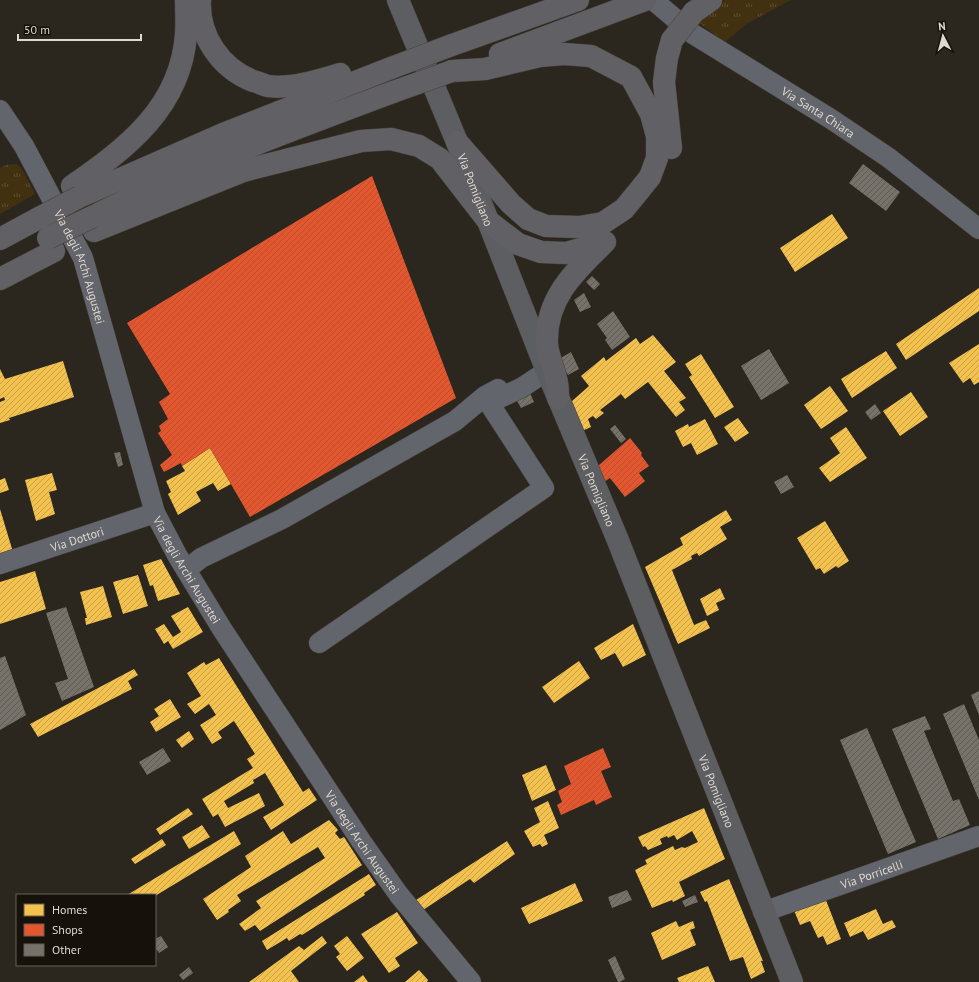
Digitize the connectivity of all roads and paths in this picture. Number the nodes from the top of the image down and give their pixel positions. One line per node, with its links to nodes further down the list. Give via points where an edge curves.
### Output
1 (186, 0): 12 (highway, via 183,53 175,82 164,103 138,135)
2 (200, 0): 8 (highway, via 199,14 211,47 231,69 267,86 316,81)
3 (398, 0): 11 (main road, Via Pomigliano)
4 (653, 0): 17 (street, Via Santa Chiara, via 693,34 889,158)
5 (575, 1): 8 (highway, via 515,11)
6 (639, 3): 9 (highway)
7 (702, 6): 19 (highway, bridge, via 672,40 667,58 664,82 671,151 654,192 641,211)
8 (390, 61): 12 (highway, via 223,134)
9 (452, 71): 11 (highway, via 485,69 540,56 591,56 631,77 651,114 657,136 657,158 650,177 624,209 603,223 579,228 546,226 528,219 510,204); 16 (highway, bridge, via 269,139 148,189)
10 (0, 110): 25 (street, Via degli Archi Augustei, via 24,146 83,258)
11 (457, 142): 14 (main road, Via Pomigliano)
12 (75, 192): 13 (highway, bridge)
13 (35, 213): 15 (highway); 18 (highway)
14 (488, 221): 16 (highway, via 440,160 419,146 391,139 361,142 243,171); 19 (highway, via 518,244 541,252 566,253); 23 (main road, Via Pomigliano)
15 (0, 224)
16 (93, 224): 20 (highway, bridge)
17 (979, 229)
18 (0, 239)
19 (605, 242): 24 (highway, via 566,282 554,302 547,344 557,382)
20 (51, 245): 21 (highway); 22 (highway)
21 (0, 263)
22 (0, 279)
23 (547, 371): 24 (main road, Via Pomigliano); 28 (street, via 520,378 485,396 455,421 282,518 201,558); 29 (street, via 521,388 489,403 544,488)
24 (558, 398): 31 (main road, Via Pomigliano, via 617,538)
25 (155, 514): 27 (street, Via Dottori); 28 (street, Via degli Archi Augustei)
26 (256, 538): 28 (street, via 206,566)
27 (0, 564)
28 (186, 570): 32 (street, Via degli Archi Augustei, via 361,841 399,895)
29 (319, 643)
30 (979, 836): 31 (street, Via Porricelli)
31 (764, 912): 33 (main road, Via Pomigliano)
32 (471, 982)
33 (792, 982)

